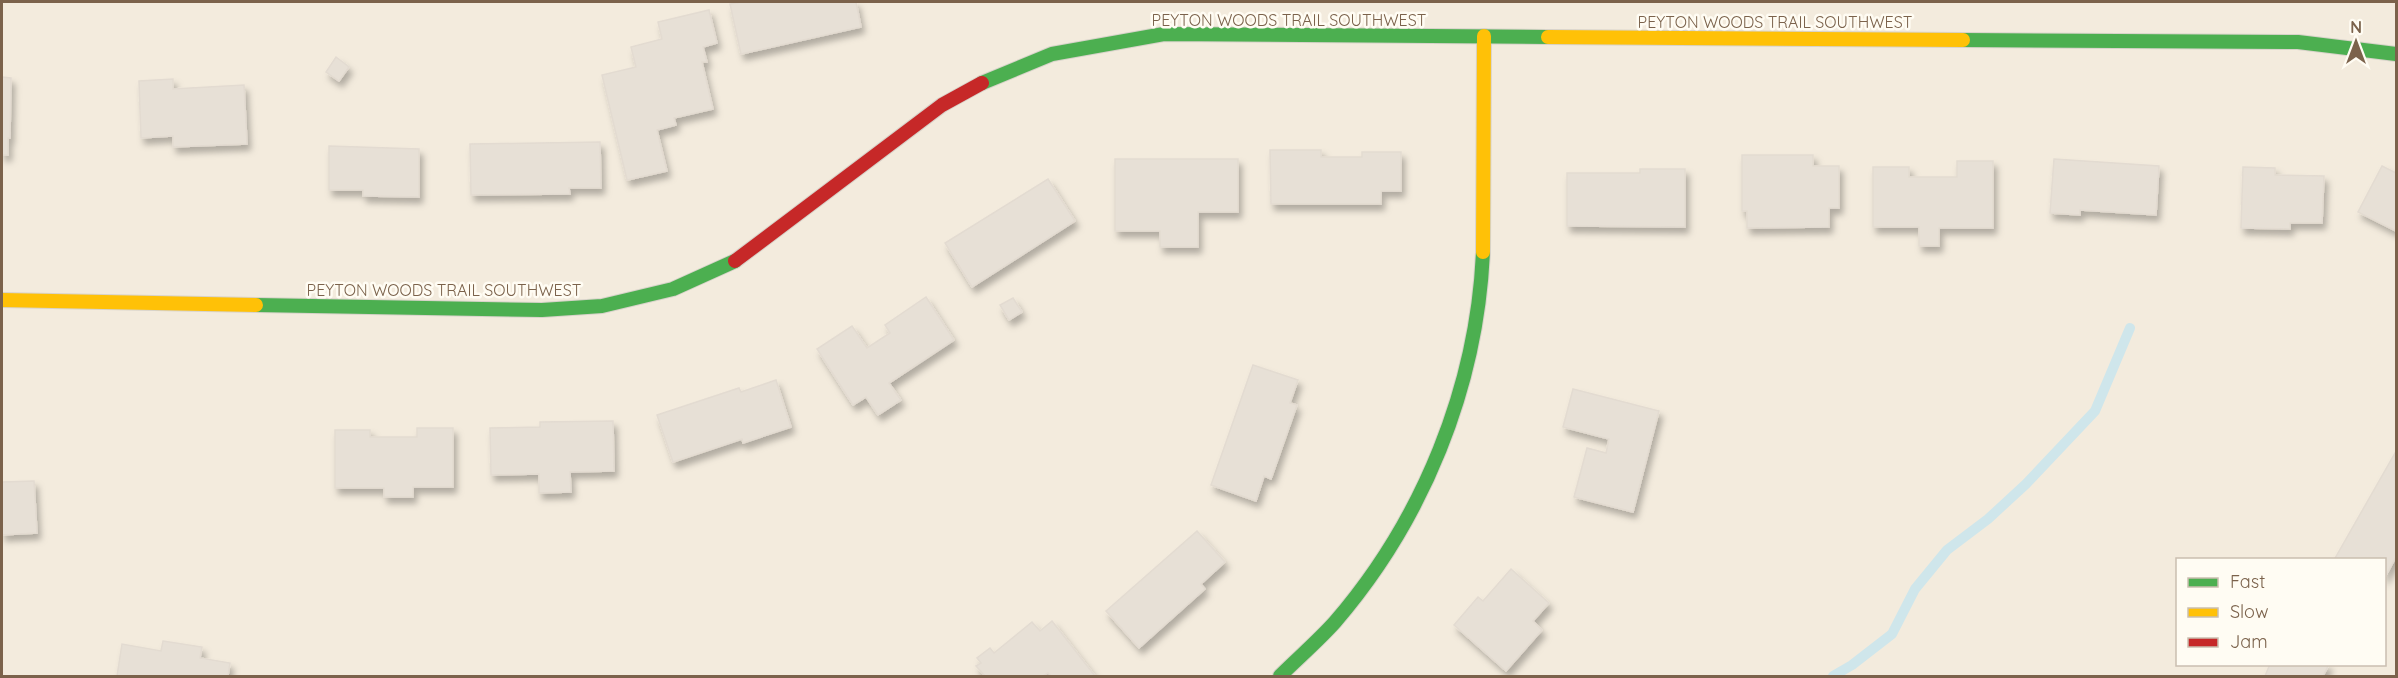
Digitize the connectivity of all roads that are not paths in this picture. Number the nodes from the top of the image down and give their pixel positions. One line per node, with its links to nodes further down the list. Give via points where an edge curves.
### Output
1 (1484, 36): 2 (street, PEYTON WOODS TRAIL SOUTHWEST, via 2298,42); 3 (street, PEYTON WOODS TRAIL SOUTHWEST, via 1164,34 1052,54 995,76 942,105 735,261 674,288 602,306 542,310); 4 (street, via 1482,269 1472,342 1453,413 1426,481 1386,554 1335,621)
2 (2397, 54)
3 (2, 300)
4 (1280, 676)

